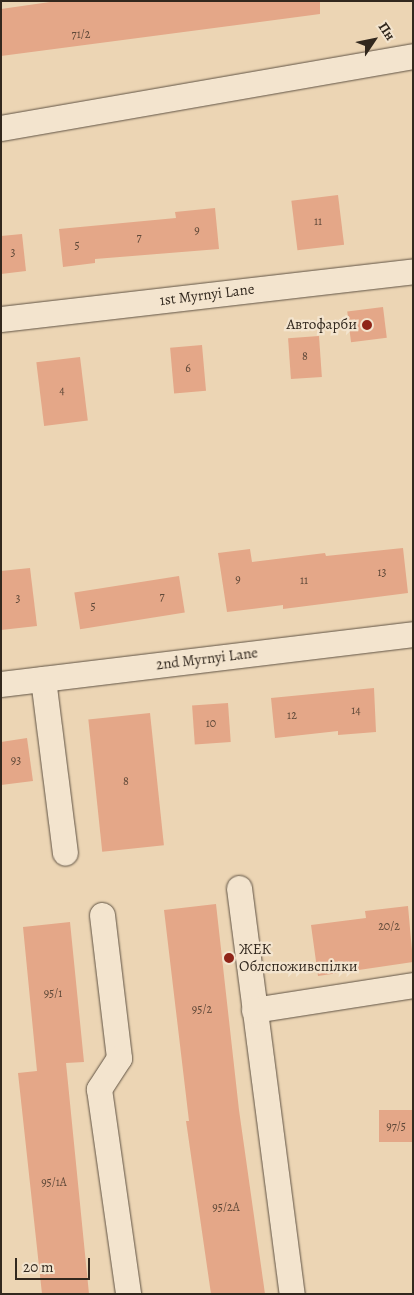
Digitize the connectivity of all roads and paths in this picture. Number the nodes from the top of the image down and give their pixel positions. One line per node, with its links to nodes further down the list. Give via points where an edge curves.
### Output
1 (413, 56): 2 (street)
2 (1, 128)
3 (413, 271): 4 (street, 1st Myrnyi Lane)
4 (1, 319)
5 (413, 634): 6 (street, 2nd Myrnyi Lane)
6 (43, 679): 7 (street, 2nd Myrnyi Lane); 8 (street)
7 (1, 684)
8 (64, 853)
9 (239, 888): 12 (street)
10 (102, 915): 13 (street, via 119,1058 100,1089)
11 (413, 985): 12 (street)
12 (254, 1010): 14 (street)
13 (128, 1294)
14 (292, 1294)

